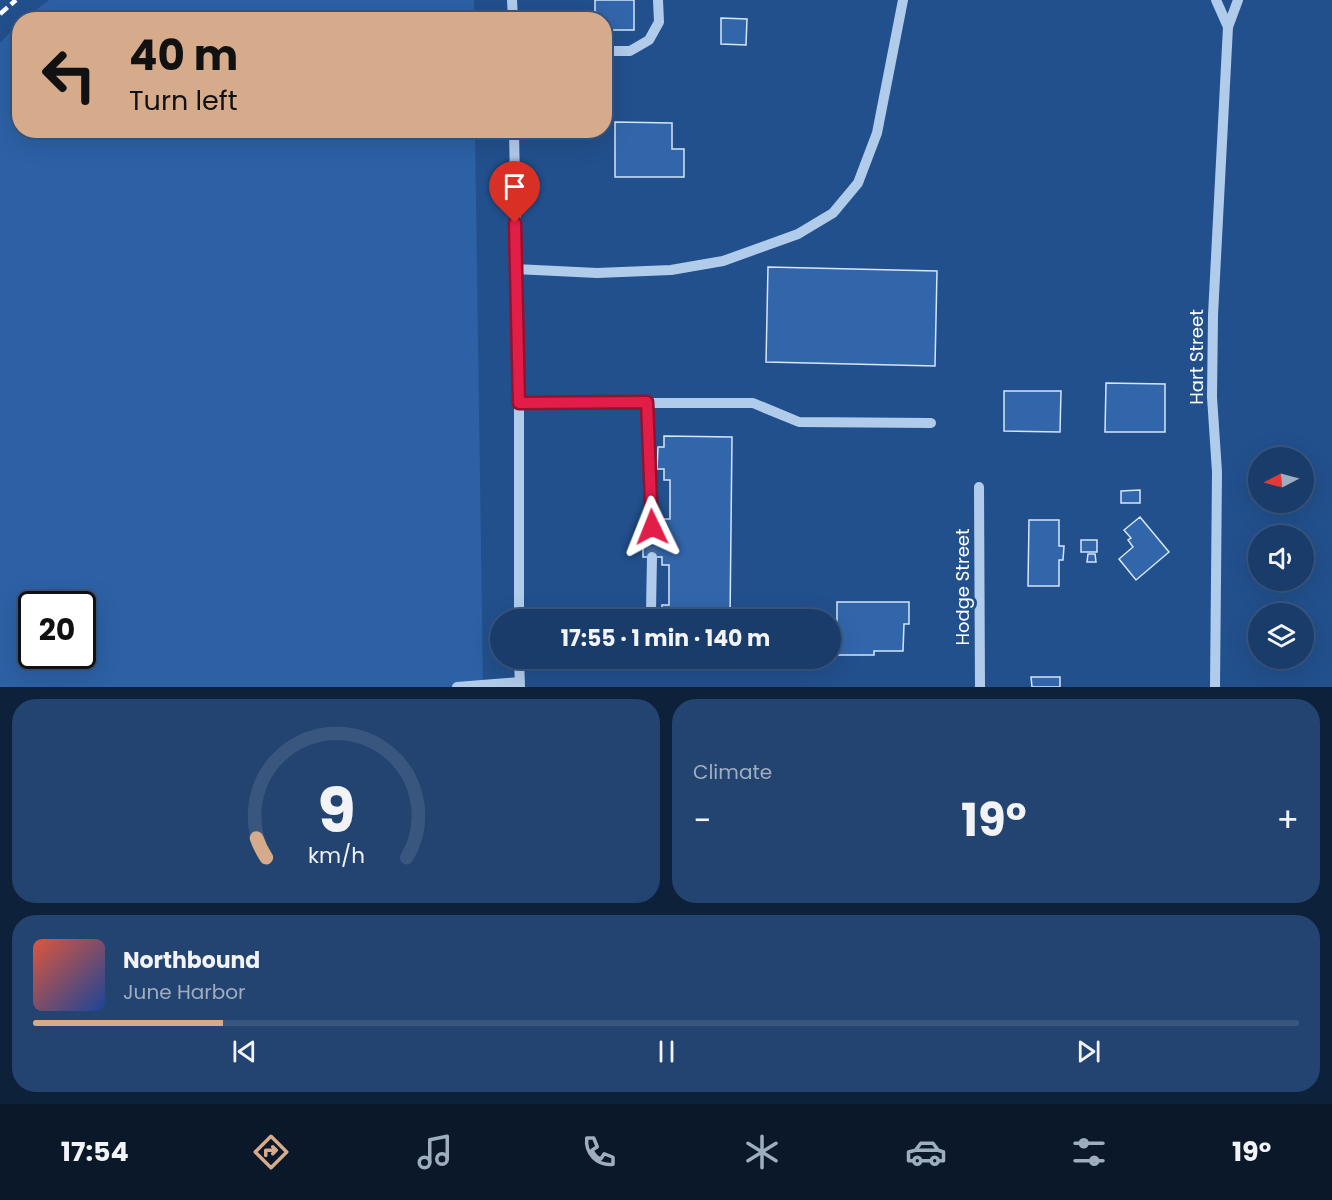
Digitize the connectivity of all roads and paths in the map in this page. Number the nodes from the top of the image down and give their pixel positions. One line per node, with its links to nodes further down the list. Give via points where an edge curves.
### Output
1 (658, 0): 6 (street, via 659,22 649,40 630,51)
2 (903, 0): 8 (street, via 877,133 858,183 833,213 798,234 723,261 672,270 608,273)
3 (1216, 0): 5 (street, Hart Street)
4 (1238, 0): 5 (street, Hart Street)
5 (1228, 27): 21 (street, Hart Street, via 1213,315 1212,397 1217,472)
6 (612, 51)
7 (514, 138): 8 (street)
8 (515, 269): 10 (street)
9 (647, 402): 10 (street); 11 (street, via 753,403 799,422); 13 (street)
10 (519, 403): 15 (street)
11 (931, 423)
12 (979, 487): 20 (street, Hodge Street)
13 (652, 527)
14 (652, 557): 16 (street)
15 (519, 609)
16 (651, 609)
17 (519, 669): 18 (street)
18 (520, 684): 19 (street)
19 (457, 687)
20 (980, 687)
21 (1215, 687)

